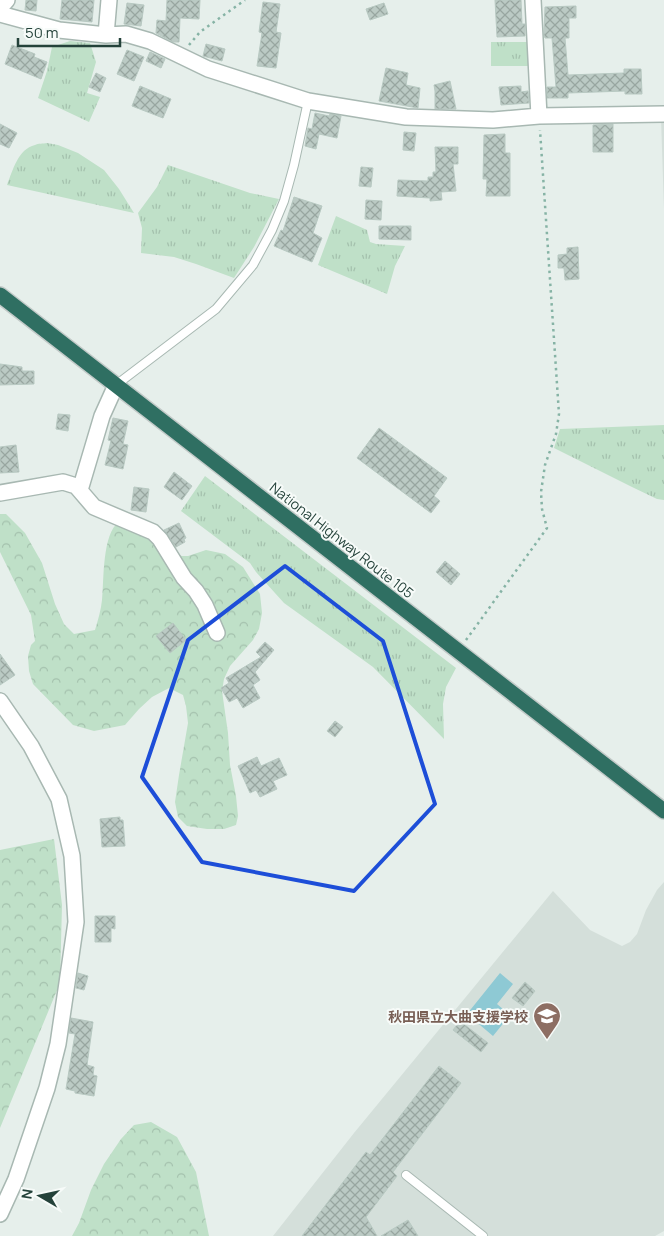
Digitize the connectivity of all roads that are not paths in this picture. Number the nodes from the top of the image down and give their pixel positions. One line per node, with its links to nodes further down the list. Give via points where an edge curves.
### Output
1 (7, 0): 4 (street)
2 (109, 0): 6 (street)
3 (533, 0): 9 (street)
4 (0, 8)
5 (0, 14): 6 (street, via 59,30)
6 (106, 35): 7 (street, via 126,34 150,41 208,69)
7 (308, 100): 9 (street, via 406,117 493,120); 11 (lane, via 284,201 253,265 216,310)
8 (664, 114): 9 (street)
9 (539, 116)
10 (0, 295): 11 (highway, National Highway Route 105)
11 (116, 385): 12 (street, via 102,416); 16 (highway, National Highway Route 105)
12 (80, 490): 13 (street, via 63,482); 14 (street, via 94,507 153,532 160,539 205,605)
13 (0, 493)
14 (217, 633)
15 (0, 701): 18 (street, via 31,746 59,800 72,856 76,922 58,1044 47,1088 16,1179)
16 (664, 811)
17 (406, 1174): 19 (lane)
18 (0, 1214)
19 (483, 1236)

